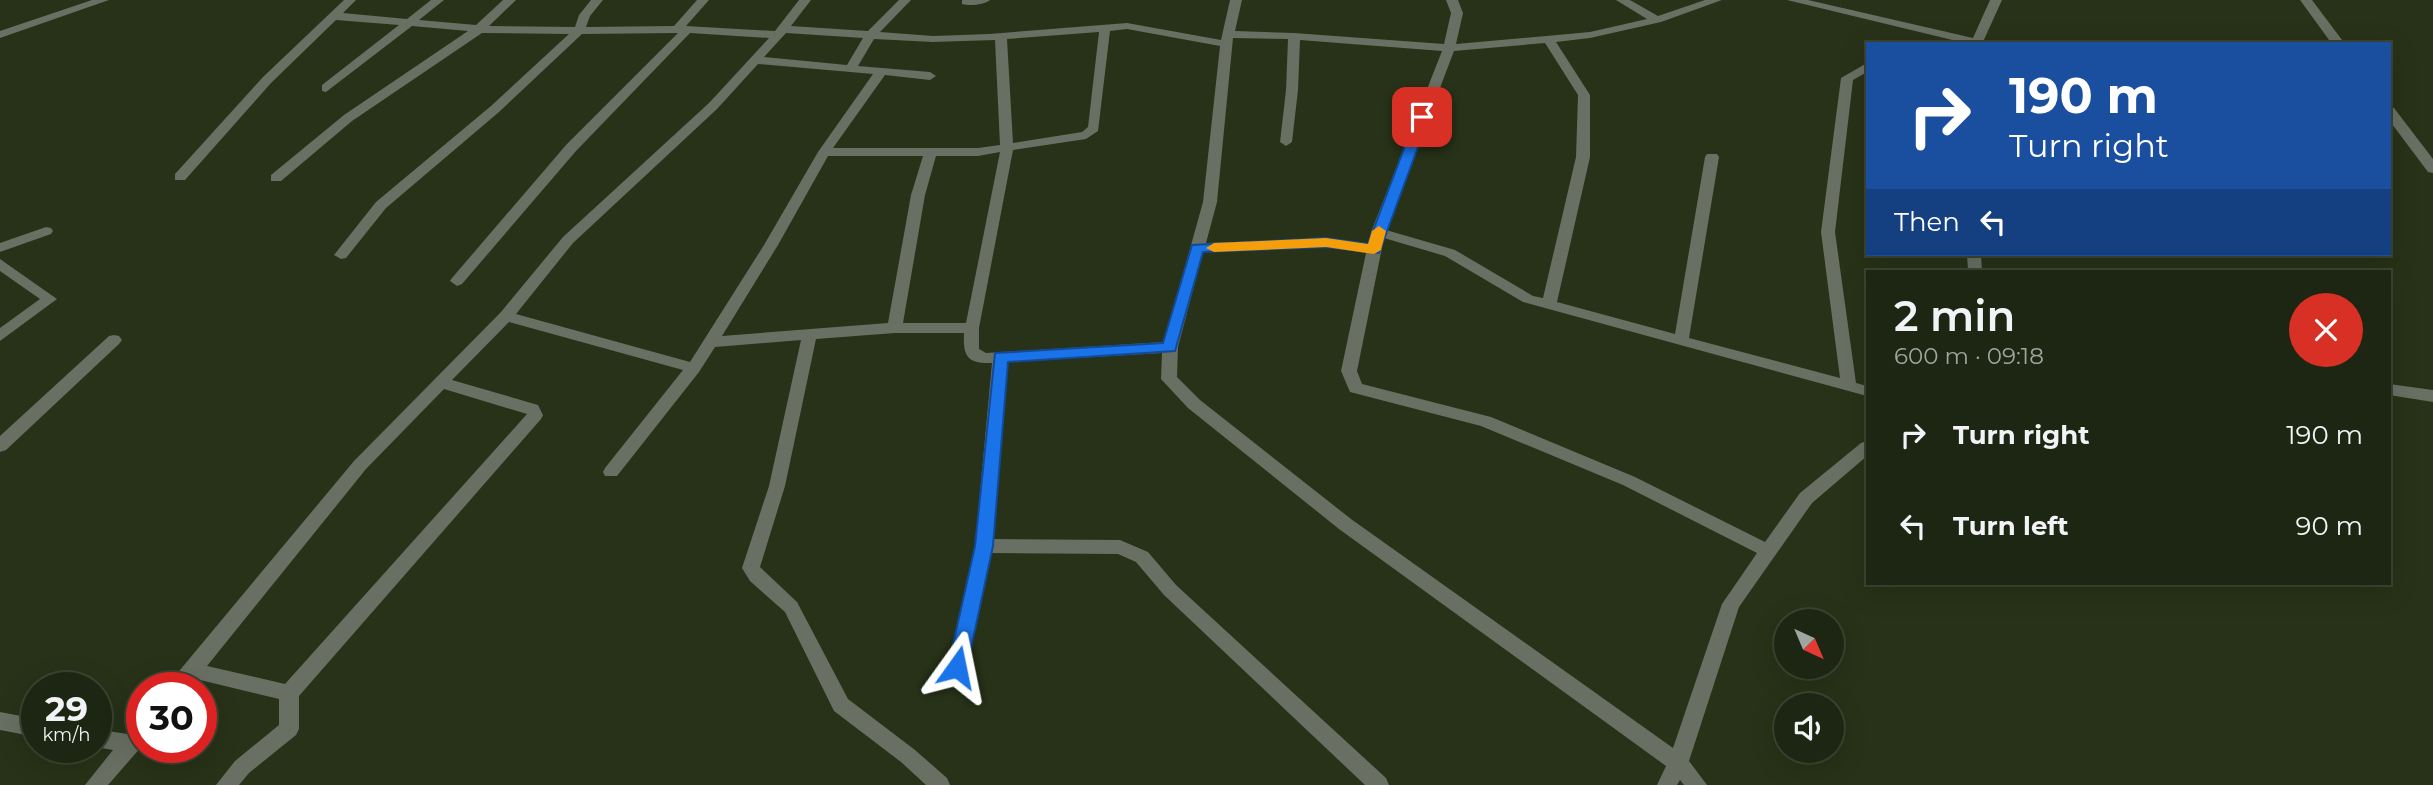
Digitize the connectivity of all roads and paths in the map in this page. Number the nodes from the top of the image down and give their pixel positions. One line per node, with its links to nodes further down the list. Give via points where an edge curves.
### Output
1 (103, 0): 26 (street)
2 (350, 0): 18 (street)
3 (438, 0): 20 (street)
4 (510, 0): 22 (street)
5 (597, 0): 24 (street)
6 (703, 0): 23 (street)
7 (805, 0): 25 (street)
8 (905, 0): 27 (street)
9 (984, 0): 17 (street)
10 (1236, 0): 30 (street)
11 (1452, 0): 35 (street, via 1457,13)
12 (1622, 0): 19 (street)
13 (1716, 0): 19 (street)
14 (1793, 0): 32 (street)
15 (1996, 0): 33 (street)
16 (2306, 0): 34 (street)
17 (966, 2)
18 (333, 16): 20 (street); 49 (street, via 267,79)
19 (1657, 20): 31 (street)
20 (411, 23): 22 (street); 41 (street)
21 (1105, 26): 28 (street); 30 (street); 44 (street, via 1094,128 1086,135)
22 (479, 29): 24 (street); 50 (street, via 348,118)
23 (683, 29): 24 (street); 25 (street); 58 (street, via 571,148)
24 (579, 31): 56 (street, via 381,205)
25 (781, 32): 27 (street); 36 (street)
26 (0, 35)
27 (870, 36): 28 (street); 37 (street)
28 (1001, 36): 44 (street)
29 (1294, 36): 30 (street); 35 (street); 43 (street)
30 (1227, 39): 54 (street, via 1210,202)
31 (1549, 39): 35 (street); 59 (street, via 1584,95 1583,157)
32 (1973, 42)
33 (1977, 42)
34 (2338, 42)
35 (1449, 48): 52 (street)
36 (755, 60): 37 (street); 60 (street, via 713,106 568,240)
37 (852, 68): 39 (street)
38 (1866, 68): 72 (street, via 1847,78 1828,232)
39 (881, 72): 40 (street); 45 (street)
40 (930, 76)
41 (326, 88)
42 (2391, 114): 48 (street)
43 (1286, 142)
44 (1006, 146): 46 (street, via 978,152); 62 (street)
45 (824, 152): 46 (street); 67 (street)
46 (931, 152): 61 (street, via 918,195)
47 (1712, 157): 66 (street)
48 (2433, 169)
49 (180, 177)
50 (276, 177)
51 (46, 231): 53 (street)
52 (1378, 232): 55 (street); 59 (street, via 1450,253 1528,299)
53 (0, 248)
54 (1197, 248): 55 (street, via 1326,243); 68 (street)
55 (1374, 250): 80 (street, via 1349,371 1356,388 1485,421 1629,481)
56 (341, 255)
57 (0, 264): 63 (street, via 50,299)
58 (457, 281)
59 (1549, 304): 66 (street)
60 (506, 316): 70 (street); 71 (street)
61 (895, 328): 62 (street); 64 (street)
62 (972, 328): 69 (street, via 971,352 984,358)
63 (0, 336)
64 (809, 337): 67 (street); 90 (street, via 777,486 751,568 791,607 841,705)
65 (114, 340): 76 (street)
66 (1681, 341): 72 (street)
67 (710, 342): 70 (street)
68 (1170, 348): 69 (street); 87 (street, via 1169,379 1194,404 1345,524)
69 (1000, 357): 79 (street)
70 (694, 368): 78 (street)
71 (443, 383): 82 (street, via 360,465); 83 (street, via 533,409 535,415)
72 (1849, 387): 74 (street)
73 (2391, 390): 75 (street)
74 (1866, 391)
75 (2433, 396)
76 (0, 446)
77 (1866, 448): 80 (street, via 1806,498)
78 (611, 472)
79 (984, 546): 81 (street); 91 (street, via 1120,547 1142,557 1170,590)
80 (1768, 551): 87 (street, via 1731,604)
81 (957, 667)
82 (191, 670): 83 (street)
83 (289, 693): 89 (street, via 289,729)
84 (0, 721): 85 (street)
85 (21, 725)
86 (126, 749): 88 (street)
87 (1678, 763): 92 (street); 93 (street)
88 (95, 785)
89 (226, 785)
90 (940, 785)
91 (1378, 785)
92 (1667, 785)
93 (1697, 785)

